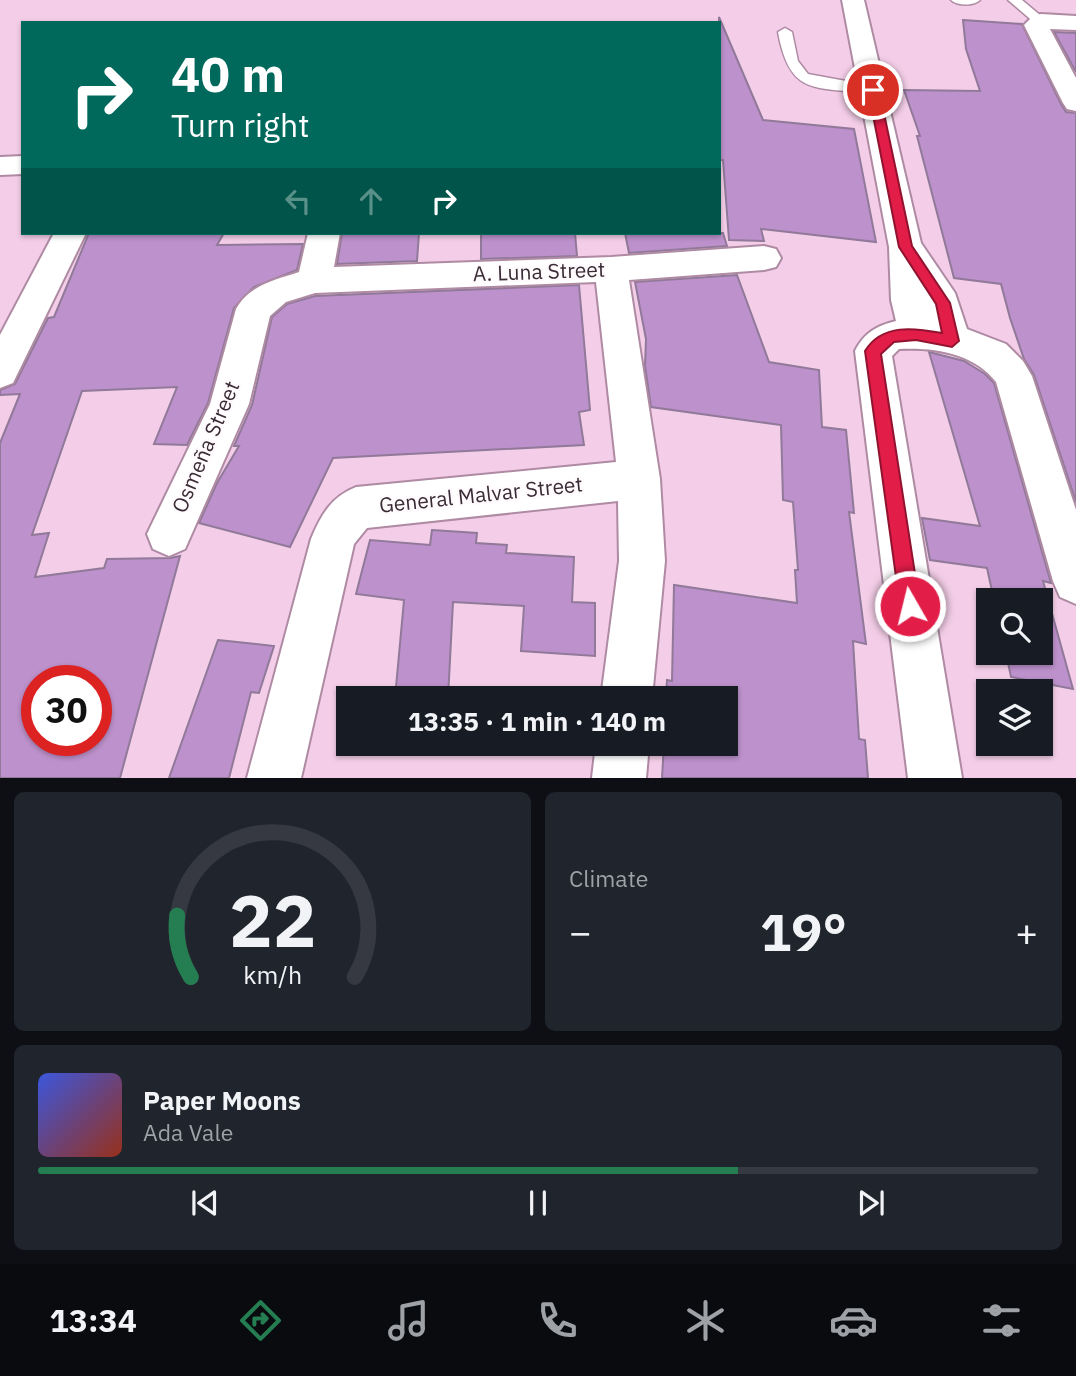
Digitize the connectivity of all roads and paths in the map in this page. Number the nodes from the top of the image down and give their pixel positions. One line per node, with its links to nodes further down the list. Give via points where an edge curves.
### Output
1 (853, 0): 8 (street)
2 (957, 0): 3 (lane)
3 (974, 0)
4 (1014, 0): 5 (lane)
5 (1039, 23): 6 (street); 9 (street)
6 (1076, 23)
7 (785, 32): 8 (lane, via 794,71 800,78)
8 (873, 90): 17 (street, via 905,247 943,303)
9 (1076, 103)
10 (21, 165): 11 (street)
11 (0, 166)
12 (68, 235): 18 (street)
13 (324, 235): 16 (street)
14 (764, 258): 15 (street, A. Luna Street)
15 (611, 269): 16 (street, A. Luna Street); 19 (street)
16 (314, 280): 20 (street, Osmeña Street, via 274,293 254,309 229,404)
17 (934, 338): 21 (street, via 986,350 1013,376); 26 (street, via 890,336 873,351)
18 (0, 372)
19 (639, 479): 22 (street, via 642,561); 24 (street, General Malvar Street, via 356,508 333,539)
20 (169, 534)
21 (1076, 581)
22 (628, 686)
23 (622, 756): 25 (street)
24 (274, 778)
25 (619, 778)
26 (935, 778)

